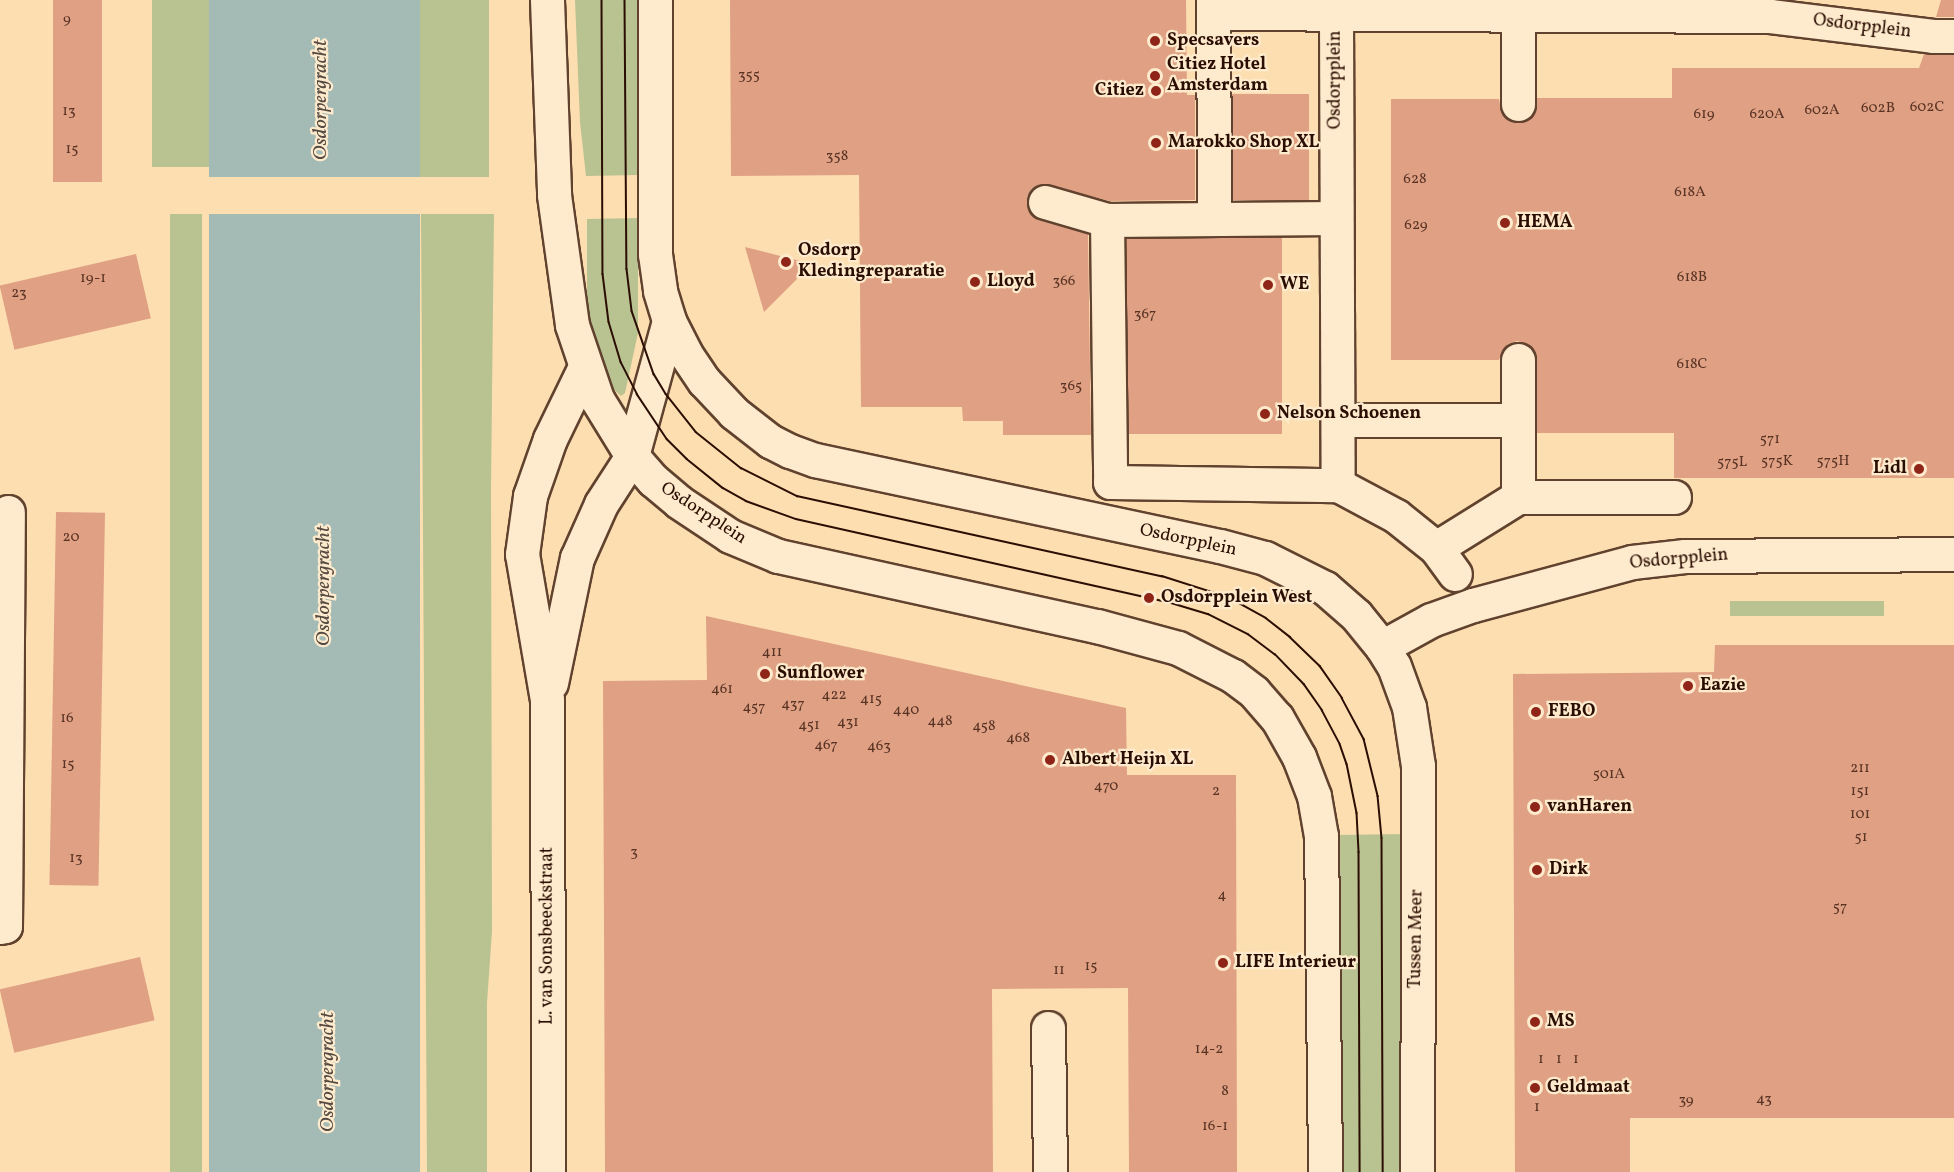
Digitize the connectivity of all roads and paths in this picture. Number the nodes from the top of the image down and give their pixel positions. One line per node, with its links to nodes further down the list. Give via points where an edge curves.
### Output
1 (547, 0): 15 (street, Osdorpplein, via 554,195 572,325)
2 (654, 0): 13 (street, Osdorpplein, via 655,254)
3 (1213, 7): 5 (street, Osdorpplein); 11 (street, Osdorpplein)
4 (1770, 8): 6 (street, Osdorpplein); 7 (street, Osdorpplein, via 1933,36)
5 (1336, 14): 6 (street, Osdorpplein); 10 (street, Osdorpplein)
6 (1518, 15): 8 (street)
7 (1954, 36)
8 (1518, 104)
9 (1045, 202): 12 (street)
10 (1336, 218): 11 (street); 16 (street, Osdorpplein)
11 (1214, 219): 12 (street)
12 (1107, 220): 19 (street, via 1110,483)
13 (669, 321): 18 (street, L. van Sonsbeeckstraat); 26 (street, Osdorpplein, via 704,381 734,413 790,451 859,470 1265,558 1325,588 1356,615)
14 (1518, 360): 17 (street)
15 (585, 367): 18 (street, Osdorpplein, via 597,399); 27 (street, L. van Sonsbeeckstraat, via 550,439 530,496 522,554)
16 (1338, 420): 17 (street); 19 (street, Osdorpplein)
17 (1518, 420): 20 (street)
18 (632, 456): 27 (street, L. van Sonsbeeckstraat, via 601,504 578,558); 33 (street, Osdorpplein, via 679,502 750,546 778,556 1097,626 1178,648 1226,672 1254,692 1277,718 1299,757 1314,796 1321,836)
19 (1338, 485): 23 (street, via 1396,516)
20 (1518, 497): 21 (street); 23 (street)
21 (1674, 497)
22 (8, 512): 29 (street, via 5,926)
23 (1436, 549): 25 (street)
24 (1954, 554): 26 (street, Osdorpplein, via 1685,556 1632,561 1473,604 1431,620)
25 (1455, 574)
26 (1382, 647): 28 (street, Osdorpplein, via 1394,666)
27 (548, 700): 31 (street, L. van Sonsbeeckstraat)
28 (1409, 707): 34 (street, Tussen Meer, via 1419,795)
29 (0, 927)
30 (1048, 1028): 32 (street)
31 (548, 1172)
32 (1050, 1172)
33 (1325, 1172)
34 (1418, 1172)

